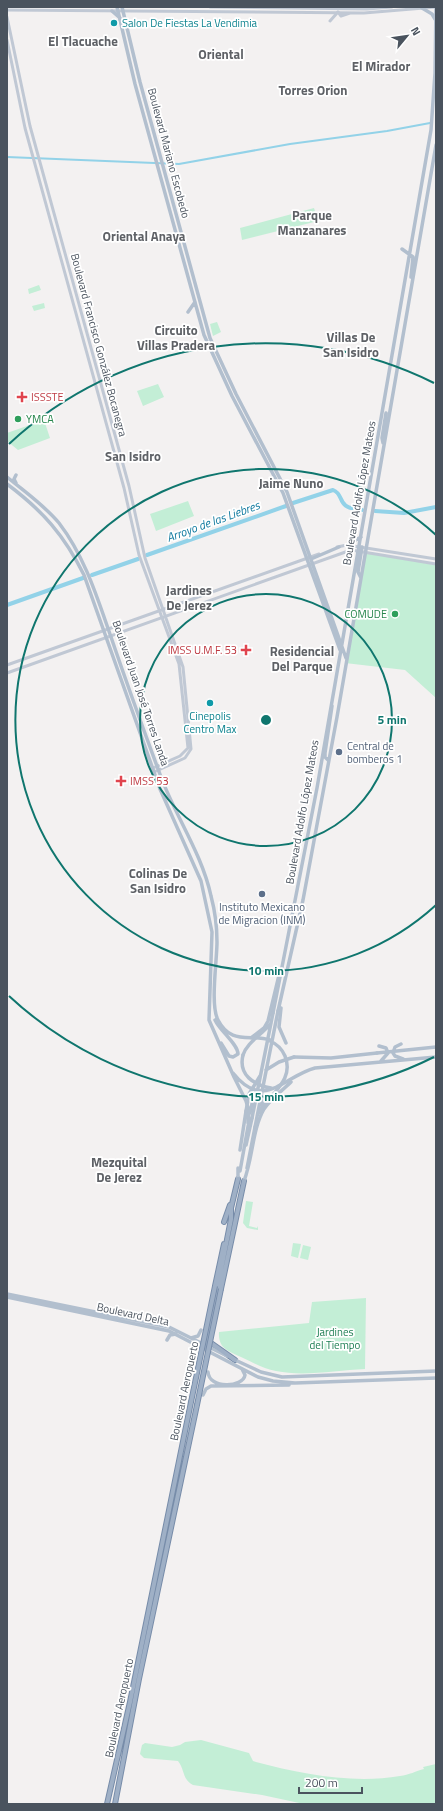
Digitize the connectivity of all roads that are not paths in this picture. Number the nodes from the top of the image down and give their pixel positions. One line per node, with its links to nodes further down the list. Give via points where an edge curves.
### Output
1 (118, 7): 11 (main road, Boulevard Mariano Escobedo)
2 (122, 7): 12 (main road, Boulevard Mariano Escobedo)
3 (210, 7): 6 (main road)
4 (392, 7): 8 (main road)
5 (436, 7): 7 (main road); 17 (main road, Boulevard Adolfo López Mateos)
6 (348, 8): 8 (main road); 13 (main road, via 340,9)
7 (422, 8): 14 (main road); 17 (main road)
8 (367, 9): 14 (main road)
9 (9, 10): 10 (main road); 15 (main road)
10 (112, 11): 11 (main road); 16 (main road)
11 (118, 12): 12 (main road); 16 (main road, Boulevard Mariano Escobedo)
12 (124, 12): 13 (main road); 44 (main road, Boulevard Mariano Escobedo, via 210,338 286,489)
13 (338, 12): 14 (main road, via 341,16 352,13); 18 (main road)
14 (364, 14)
15 (7, 15): 48 (main road, Boulevard Francisco González Bocanegra, via 25,107)
16 (120, 19): 28 (main road, Boulevard Mariano Escobedo, via 135,84)
17 (436, 19): 19 (main road, Boulevard Adolfo López Mateos)
18 (330, 21)
19 (436, 33): 21 (main road, Boulevard Adolfo López Mateos)
20 (7, 40): 48 (main road, Boulevard Francisco González Bocanegra, via 32,156 124,488 140,555)
21 (435, 80): 23 (main road, Boulevard Adolfo López Mateos, via 432,125)
22 (436, 146): 24 (main road, Boulevard Adolfo López Mateos)
23 (415, 226): 24 (main road); 26 (main road, Boulevard Adolfo López Mateos)
24 (418, 247): 27 (main road, Boulevard Adolfo López Mateos)
25 (402, 249): 26 (main road)
26 (410, 254): 27 (main road, via 413,257); 36 (main road, Boulevard Adolfo López Mateos)
27 (412, 280): 31 (main road, Boulevard Adolfo López Mateos)
28 (195, 299): 29 (main road); 44 (main road, Boulevard Mariano Escobedo, via 209,348 283,492)
29 (188, 312)
30 (386, 413): 31 (main road, via 382,440)
31 (384, 444): 39 (main road, Boulevard Adolfo López Mateos, via 372,515)
32 (16, 475): 35 (main road, via 14,481)
33 (7, 477): 35 (main road, Boulevard Juan José Torres Landa)
34 (7, 484): 55 (main road, Boulevard Juan José Torres Landa, via 40,510 67,544 84,575)
35 (17, 486): 53 (main road, Boulevard Juan José Torres Landa, via 45,507 73,543 91,580)
36 (361, 537): 37 (main road); 39 (main road, Boulevard Adolfo López Mateos)
37 (347, 545): 38 (main road); 39 (main road)
38 (339, 547): 40 (main road); 42 (main road); 44 (main road)
39 (363, 547): 41 (main road, Boulevard Adolfo López Mateos); 41 (main road, Boulevard Adolfo López Mateos); 45 (main road)
40 (333, 551): 43 (main road); 44 (main road)
41 (362, 552): 42 (main road, via 351,550); 47 (main road); 52 (main road, Boulevard Adolfo López Mateos); 62 (main road, Boulevard Adolfo López Mateos, via 358,572 361,578)
42 (342, 553): 43 (main road)
43 (336, 555): 46 (main road)
44 (309, 558): 46 (main road, Boulevard Mariano Escobedo); 48 (main road)
45 (436, 559)
46 (311, 564): 50 (main road); 54 (main road, Boulevard Mariano Escobedo); 61 (main road, Boulevard Mariano Escobedo)
47 (436, 564)
48 (161, 610): 49 (main road); 50 (main road, Boulevard Francisco González Bocanegra)
49 (149, 614): 51 (main road, via 153,617); 53 (main road)
50 (163, 617): 51 (main road); 65 (main road, Boulevard Francisco González Bocanegra, via 179,664); 66 (main road, Boulevard Francisco González Bocanegra, via 182,663)
51 (152, 621): 56 (main road)
52 (344, 628): 54 (main road); 59 (main road, Boulevard Adolfo López Mateos)
53 (109, 629): 55 (main road); 56 (main road, Boulevard Juan José Torres Landa)
54 (336, 630): 59 (main road, Boulevard Mariano Escobedo)
55 (104, 631): 57 (main road, Boulevard Juan José Torres Landa); 58 (main road)
56 (111, 636): 57 (main road); 69 (main road, Boulevard Juan José Torres Landa)
57 (106, 637): 60 (main road); 70 (main road, Boulevard Juan José Torres Landa)
58 (72, 642): 60 (main road, via 70,646); 63 (main road)
59 (341, 644): 61 (main road, Boulevard Adolfo López Mateos); 62 (main road, Boulevard Mariano Escobedo)
60 (73, 650): 64 (main road)
61 (340, 651): 67 (main road, Boulevard Adolfo López Mateos)
62 (346, 658): 68 (main road, Boulevard Adolfo López Mateos)
63 (7, 665)
64 (7, 673)
65 (182, 688): 66 (main road); 69 (main road, Boulevard Francisco González Bocanegra, via 188,748 183,754)
66 (186, 692): 69 (main road, Boulevard Francisco González Bocanegra, via 191,749 185,758)
67 (331, 701): 68 (main road, via 332,716 325,753); 71 (main road, Boulevard Adolfo López Mateos)
68 (328, 760): 72 (main road, Boulevard Adolfo López Mateos)
69 (158, 768): 70 (main road, Boulevard Francisco González Bocanegra); 75 (main road, Boulevard Juan José Torres Landa, via 204,870 211,895 217,941)
70 (153, 770): 79 (main road, Boulevard Juan José Torres Landa, via 198,872 208,908 212,940 209,1016)
71 (286, 949): 73 (main road, Boulevard Adolfo López Mateos); 76 (main road)
72 (292, 949): 74 (main road, Boulevard Adolfo López Mateos); 78 (main road)
73 (280, 981): 77 (main road, Boulevard Aeropuerto, bridge)
74 (284, 983): 91 (main road, Boulevard Aeropuerto, bridge)
75 (214, 1004): 79 (main road, via 216,1023 237,1047 237,1055 229,1056); 80 (main road, Boulevard Juan José Torres Landa, via 216,1018 224,1030 238,1038)
76 (271, 1014): 78 (main road, via 270,1030 275,1031); 80 (main road, via 264,1028)
77 (272, 1022): 90 (main road, bridge, via 246,1048 243,1055 243,1070 250,1080 259,1086); 93 (main road, Boulevard Aeropuerto, bridge)
78 (279, 1027): 81 (main road)
79 (212, 1030): 88 (main road, Boulevard Juan José Torres Landa)
80 (251, 1038): 91 (main road, Boulevard Juan José Torres Landa, bridge, via 270,1040 283,1052 287,1062 283,1082 263,1106)
81 (286, 1043)
82 (401, 1044): 86 (main road, via 394,1049 394,1054)
83 (379, 1046): 87 (main road, via 386,1048 388,1053)
84 (436, 1046): 94 (main road, bridge, via 331,1058 294,1057 279,1062 262,1075 252,1088 241,1145)
85 (436, 1057): 86 (main road)
86 (406, 1059): 87 (main road)
87 (380, 1061): 89 (main road, via 315,1068)
88 (231, 1070): 90 (main road, via 240,1081 253,1089); 92 (main road, Boulevard Juan José Torres Landa, via 248,1106)
89 (294, 1078): 90 (main road); 91 (main road, via 267,1104)
90 (273, 1088)
91 (257, 1122): 92 (main road, via 264,1098 259,1094 253,1097); 95 (main road, Boulevard Aeropuerto); 95 (main road, via 250,1166)
92 (248, 1123): 93 (main road)
93 (240, 1171): 94 (main road, Boulevard Aeropuerto)
94 (238, 1179): 96 (highway, Boulevard Aeropuerto)
95 (244, 1181): 98 (highway, Boulevard Aeropuerto)
96 (234, 1193): 97 (highway, Boulevard Aeropuerto); 99 (highway)
97 (231, 1206): 100 (highway); 117 (highway, Boulevard Aeropuerto, bridge)
98 (238, 1206): 100 (highway); 118 (highway, Boulevard Aeropuerto, bridge)
99 (224, 1222)
100 (225, 1252): 107 (highway)
101 (7, 1294): 105 (main road, Boulevard Delta, via 167,1327)
102 (7, 1297): 104 (main road, Boulevard Delta, via 166,1330)
103 (201, 1330): 105 (main road, via 198,1336)
104 (178, 1335): 106 (main road, via 171,1335); 109 (main road, Boulevard Delta)
105 (191, 1338): 108 (main road, Boulevard Delta)
106 (167, 1340)
107 (208, 1340): 108 (highway); 110 (highway)
108 (206, 1346): 109 (highway); 110 (main road, Boulevard Delta)
109 (208, 1351): 111 (main road, Boulevard Delta)
110 (236, 1360): 112 (main road, Boulevard Delta, via 261,1372 282,1377)
111 (241, 1368): 113 (main road, via 245,1374 244,1379 235,1383 214,1382 209,1378); 115 (main road, Boulevard Delta, via 265,1379)
112 (436, 1371)
113 (208, 1372)
114 (436, 1378): 115 (main road, Boulevard Delta)
115 (295, 1383): 116 (main road, via 211,1386)
116 (203, 1395)
117 (107, 1804)
118 (115, 1804)

